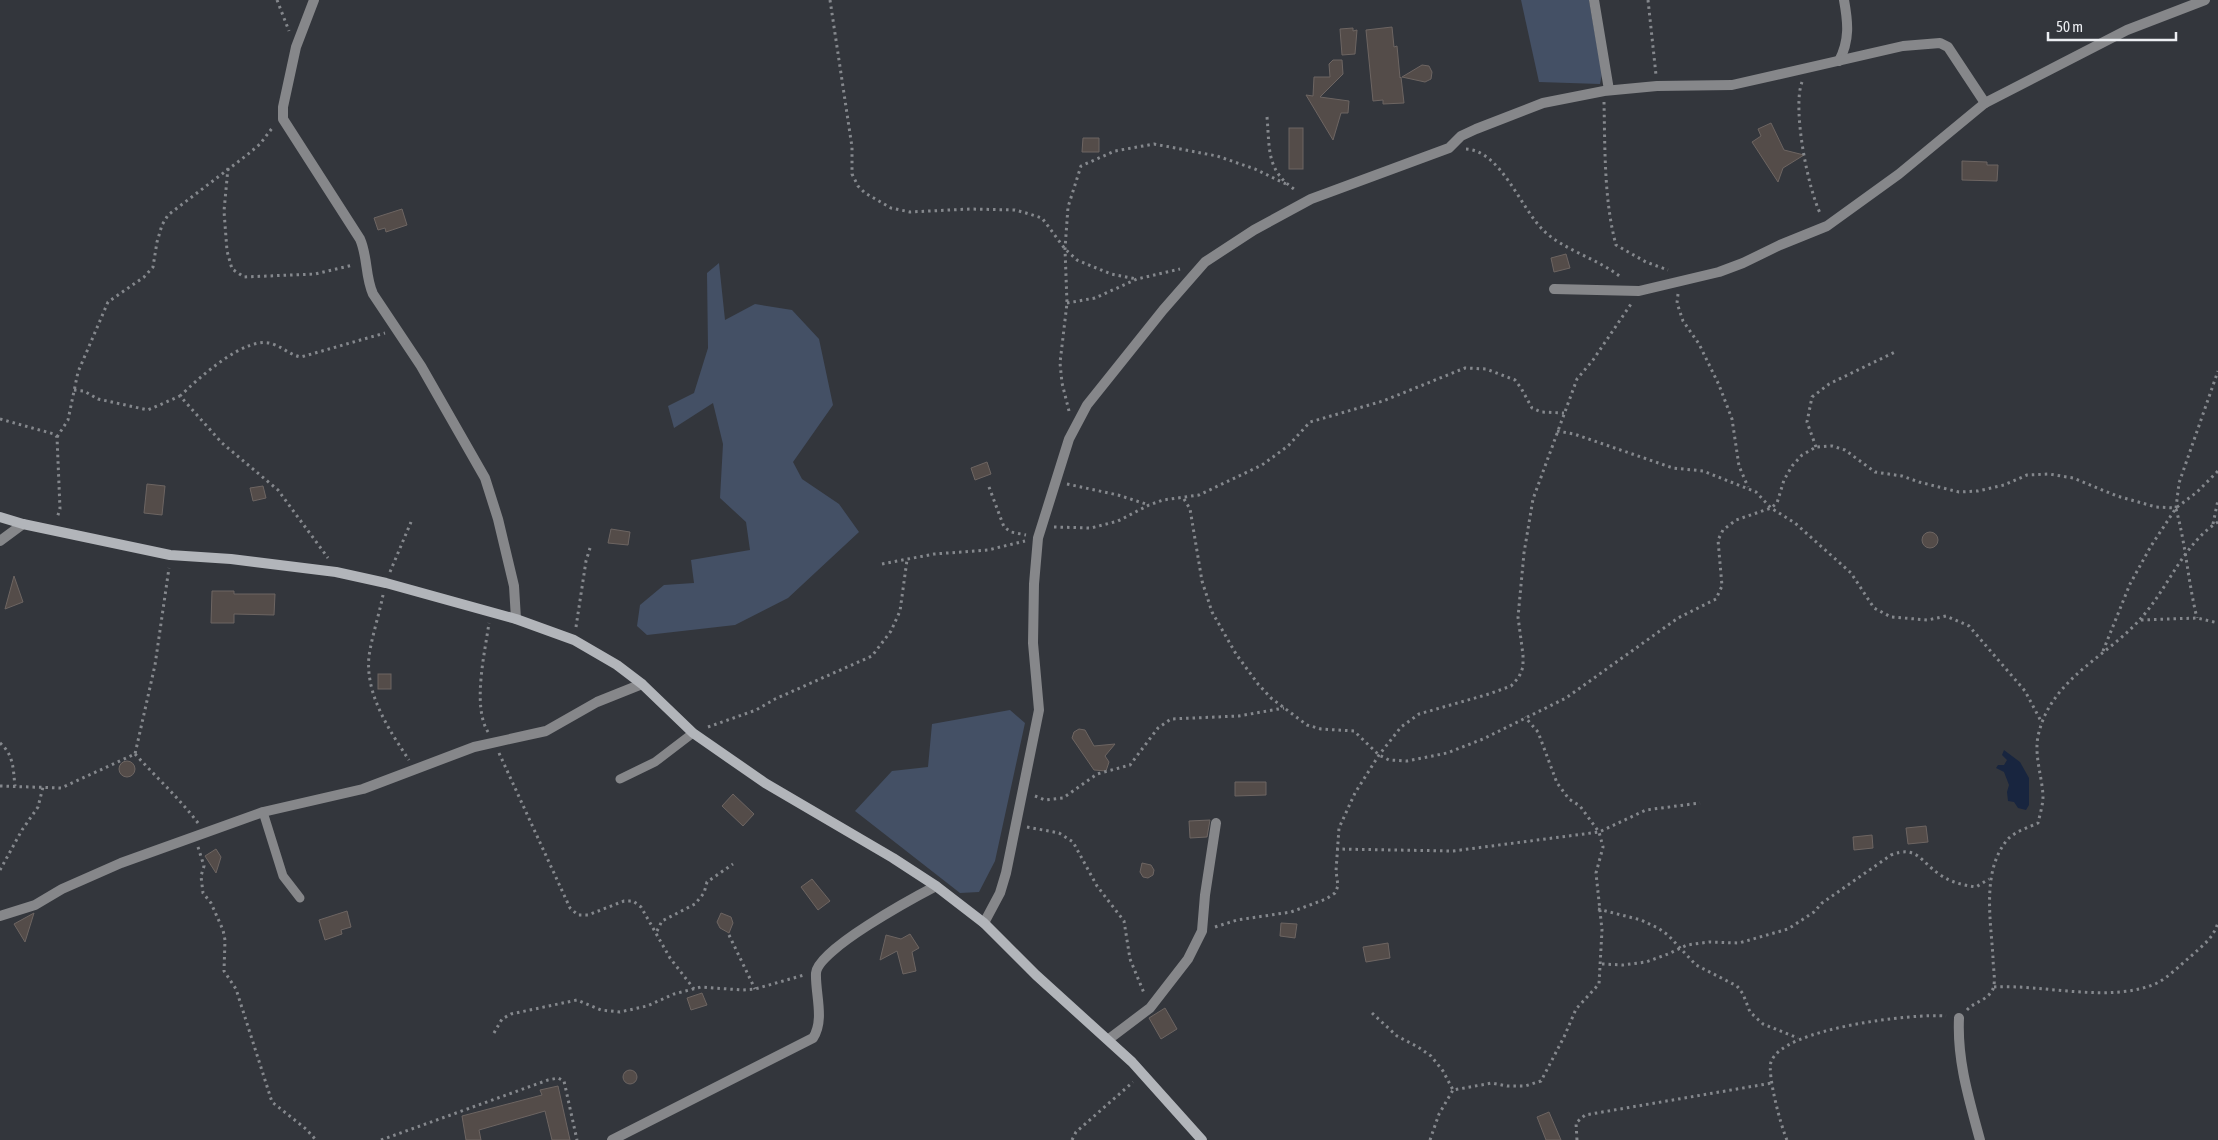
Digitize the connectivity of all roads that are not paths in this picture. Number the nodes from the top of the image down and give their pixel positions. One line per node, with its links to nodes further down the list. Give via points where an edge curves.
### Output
1 (314, 0): 12 (street, via 296,47 283,107 284,119 360,239 370,289 421,366 485,478 514,586)
2 (1594, 0): 6 (street)
3 (1844, 0): 5 (street, via 1848,21 1847,44)
4 (2205, 0): 7 (street, via 2127,30)
5 (1839, 60): 6 (street, via 1732,85 1657,86); 7 (street, via 1903,46 1940,43 1948,47)
6 (1607, 91): 21 (street, via 1543,103 1495,120 1461,136 1449,148 1310,200 1254,230 1205,262 1087,405 1069,439 1038,538 1033,642 1039,710 1000,893)
7 (1985, 103): 8 (street, via 1900,174 1827,226 1743,263 1719,272 1638,291)
8 (1554, 289)
9 (0, 517): 10 (street)
10 (23, 524): 11 (street); 12 (street, via 170,555 336,572)
11 (0, 541)
12 (516, 619): 13 (street, via 574,640)
13 (642, 684): 14 (street); 16 (street, via 597,702 546,731 493,741 362,789)
14 (693, 733): 15 (lane, via 655,762); 18 (street, via 765,783)
15 (620, 780)
16 (263, 812): 19 (lane, via 282,876); 20 (street, via 121,863 62,889 35,905)
17 (1216, 822): 23 (street, via 1202,931 1188,959 1150,1008)
18 (936, 886): 21 (street); 24 (street, via 836,946 823,959 816,972 818,1026 813,1038)
19 (300, 898)
20 (0, 916)
21 (984, 923): 23 (street)
22 (1960, 1018): 26 (street, via 1962,1074)
23 (1109, 1039): 25 (street)
24 (612, 1140)
25 (1202, 1140)
26 (1980, 1140)

